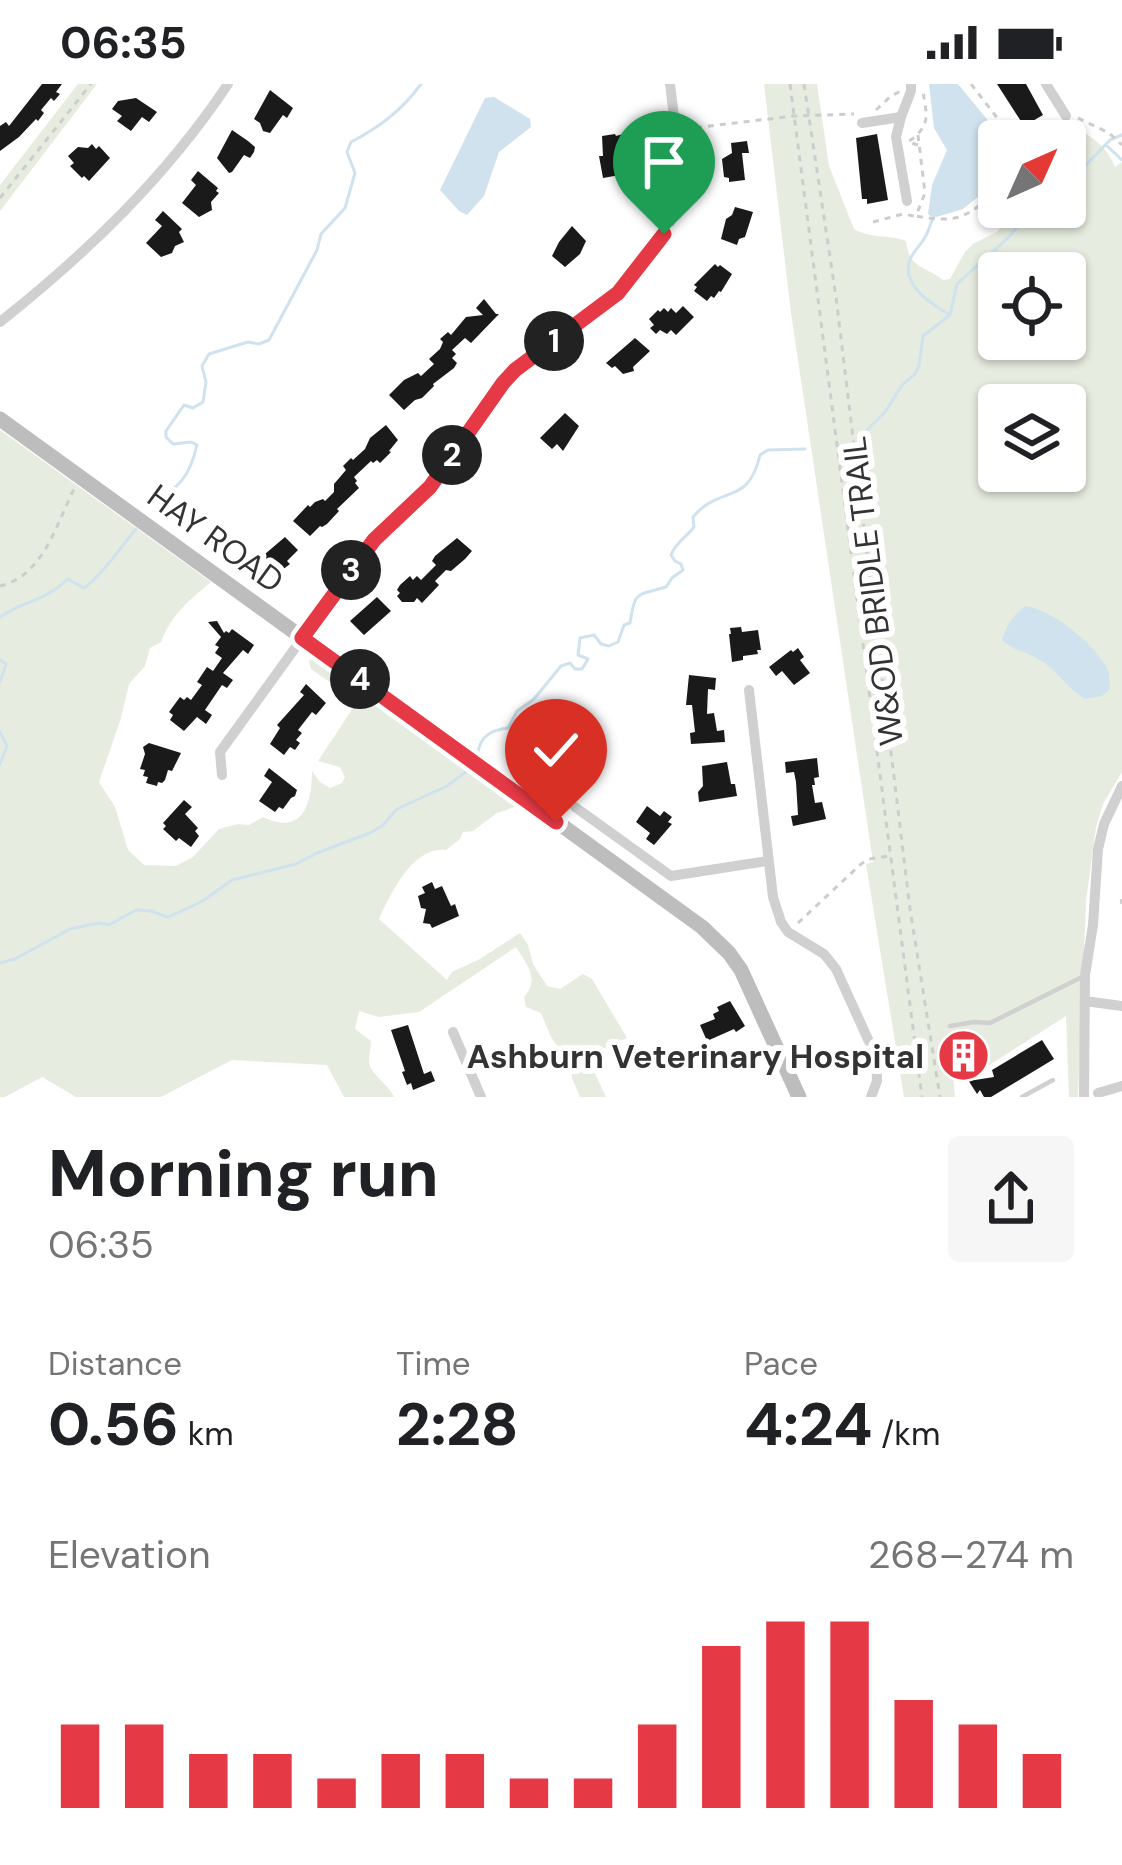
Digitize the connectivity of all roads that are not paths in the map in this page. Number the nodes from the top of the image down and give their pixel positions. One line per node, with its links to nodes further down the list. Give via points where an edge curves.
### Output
1 (228, 84): 9 (street, via 134,202)
2 (670, 84): 11 (street, via 681,174 664,234 631,280 503,383 430,487 374,540)
3 (908, 84): 6 (street)
4 (1046, 84): 7 (street)
5 (862, 116): 6 (street)
6 (901, 117): 8 (street)
7 (1067, 119)
8 (902, 207)
9 (0, 322)
10 (0, 419): 11 (street, HAY ROAD)
11 (302, 638): 13 (street, via 220,752); 27 (street, HAY ROAD, via 715,939 742,970)
12 (749, 690): 17 (street)
13 (222, 775)
14 (1122, 786): 16 (street)
15 (575, 807): 17 (street, via 671,876)
16 (1118, 807): 18 (street, via 1098,849)
17 (767, 861): 28 (street, via 781,922 836,969 876,1058)
18 (1085, 975): 19 (street); 21 (lane, via 990,1023)
19 (1085, 1001): 20 (street); 30 (street)
20 (1122, 1006)
21 (950, 1027)
22 (453, 1032): 26 (street)
23 (1053, 1080): 29 (lane)
24 (1122, 1086): 25 (street)
25 (1098, 1094)
26 (481, 1097)
27 (799, 1097)
28 (871, 1097)
29 (1022, 1097)
30 (1084, 1097)

